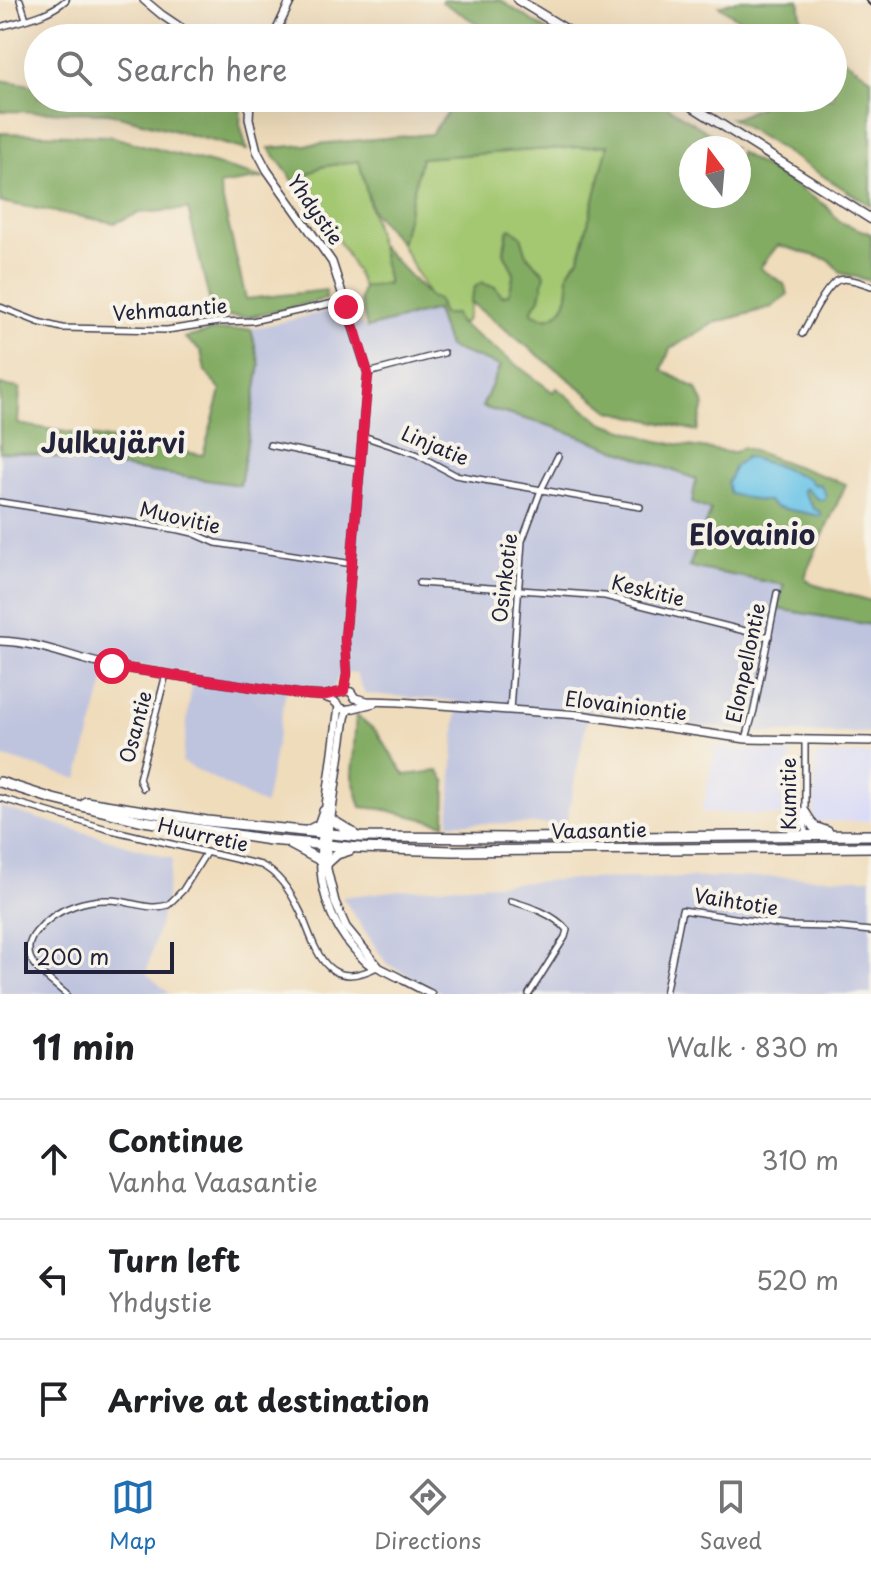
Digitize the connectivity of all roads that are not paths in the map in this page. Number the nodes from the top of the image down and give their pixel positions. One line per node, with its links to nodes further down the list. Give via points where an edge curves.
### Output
1 (20, 0): 6 (street)
2 (66, 0): 6 (street)
3 (144, 0): 7 (main road)
4 (291, 0): 8 (main road)
5 (518, 0): 9 (main road)
6 (26, 19): 10 (street)
7 (175, 24)
8 (280, 24)
9 (557, 24)
10 (0, 27)
11 (249, 112): 15 (main road, Yhdystie, via 257,151 332,262)
12 (701, 112): 13 (main road)
13 (871, 219)
14 (871, 286): 17 (street, via 838,280)
15 (343, 301): 16 (street, Vehmaantie, via 252,321 167,330 62,328); 19 (main road, Yhdystie)
16 (0, 307)
17 (802, 334)
18 (444, 353): 19 (street)
19 (368, 373): 20 (main road, Yhdystie)
20 (363, 436): 23 (main road, Yhdystie); 24 (street, Linjatie, via 401,447 455,475)
21 (270, 445): 23 (street)
22 (558, 456): 24 (street, Osinkotie)
23 (360, 463): 27 (main road, Yhdystie)
24 (541, 490): 26 (street, Linjatie); 29 (street, Osinkotie, via 522,541)
25 (0, 502): 27 (street, Muovitie)
26 (640, 507)
27 (353, 564): 34 (main road, Yhdystie)
28 (419, 583): 29 (street, Keskitie)
29 (517, 590): 31 (street, Keskitie, via 605,596); 41 (street, Osinkotie)
30 (777, 593): 31 (street, Elonpellontie)
31 (769, 637): 42 (street, Elonpellontie)
32 (0, 641): 33 (main road)
33 (166, 674): 36 (main road); 46 (street, Osantie, via 139,779)
34 (347, 674): 35 (main road, Yhdystie); 37 (main road, Yhdystie)
35 (342, 692): 36 (main road); 37 (main road); 39 (main road)
36 (323, 696): 39 (main road)
37 (355, 696): 38 (main road, Elovainiontie); 40 (main road)
38 (376, 703): 40 (main road, Elovainiontie); 41 (main road, Elovainiontie)
39 (338, 704): 40 (main road); 49 (main road)
40 (350, 709): 51 (main road)
41 (510, 710): 42 (main road, Elovainiontie)
42 (746, 739): 43 (main road, Elovainiontie)
43 (805, 740): 44 (main road, Elovainiontie); 50 (street, Kumitie)
44 (871, 741)
45 (0, 782): 47 (highway, Vaasantie)
46 (143, 788)
47 (20, 789): 52 (highway, Vaasantie, via 131,810); 59 (highway, Vaasantie, via 143,821)
48 (0, 798): 63 (street, Huurretie)
49 (324, 811): 52 (highway, via 319,825); 58 (main road)
50 (805, 813): 53 (highway, via 819,830); 55 (highway); 56 (street, Kumitie)
51 (332, 820): 57 (highway); 58 (main road)
52 (305, 832): 58 (highway, Vaasantie)
53 (848, 835): 54 (highway, Vaasantie); 56 (highway, Vaasantie)
54 (871, 835)
55 (791, 836): 56 (highway, Vaasantie); 57 (highway, Vaasantie)
56 (805, 836): 62 (street, Kumitie)
57 (360, 837): 58 (highway, Vaasantie)
58 (325, 840): 59 (highway, Vaasantie); 61 (highway, Vaasantie); 64 (main road)
59 (283, 841): 64 (highway)
60 (871, 847): 62 (highway, Vaasantie)
61 (360, 848): 62 (highway, Vaasantie); 64 (highway)
62 (805, 848)
63 (206, 853): 68 (street, Huurretie, via 261,865 278,877 301,914 321,968); 70 (street, via 168,905 86,902 40,927 29,943 31,961)
64 (323, 862): 67 (main road, via 346,927)
65 (511, 901): 72 (street, via 549,916 567,930)
66 (871, 931): 73 (street, Vaihtotie, via 778,925 682,910)
67 (378, 966): 69 (street); 71 (main road)
68 (332, 978)
69 (361, 981)
70 (66, 994)
71 (431, 994)
72 (529, 994)
73 (665, 994)

